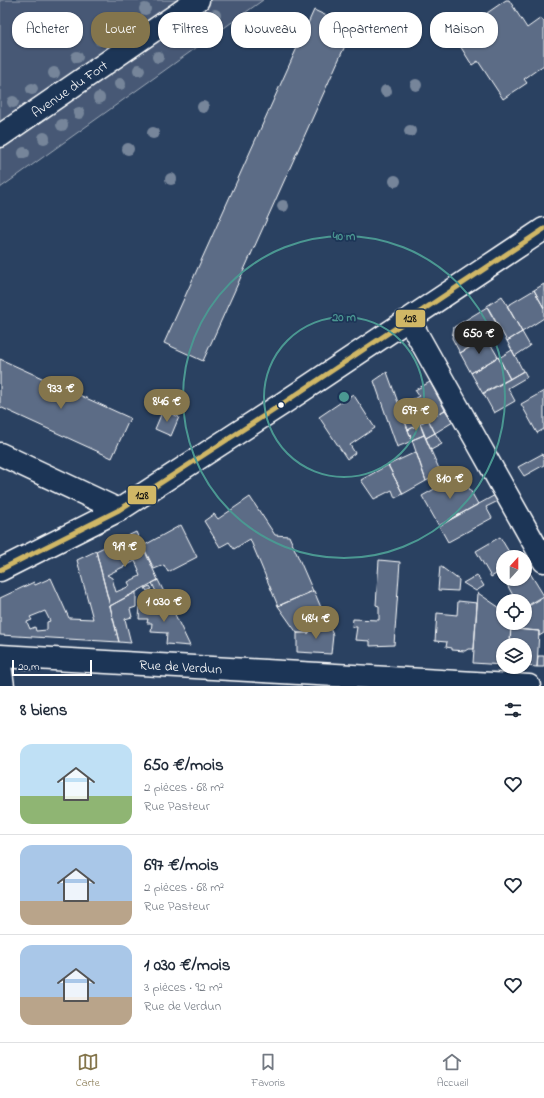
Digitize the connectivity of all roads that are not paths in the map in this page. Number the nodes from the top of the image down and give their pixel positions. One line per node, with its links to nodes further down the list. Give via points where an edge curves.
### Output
1 (198, 0): 2 (street, Avenue du Fort)
2 (0, 136)
3 (544, 229): 4 (street)
4 (409, 320): 6 (street); 7 (street)
5 (0, 454): 6 (street)
6 (119, 510): 8 (street)
7 (544, 561)
8 (0, 570)
9 (0, 656): 12 (street, Rue de Verdun)
10 (0, 665): 11 (street)
11 (3, 686)
12 (529, 686)

